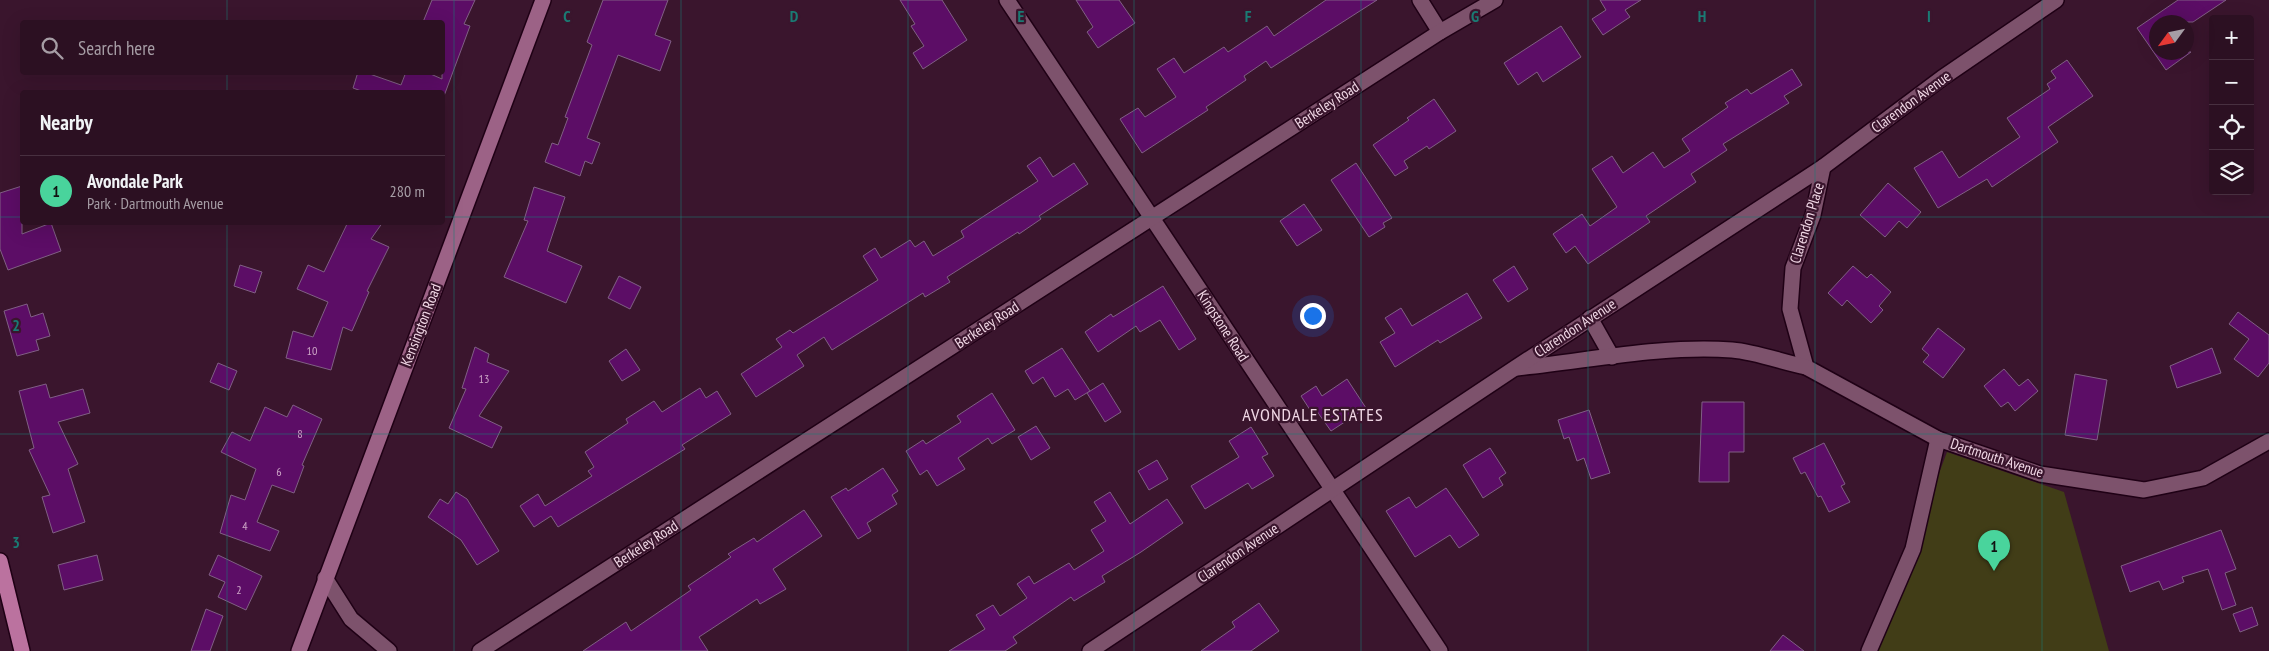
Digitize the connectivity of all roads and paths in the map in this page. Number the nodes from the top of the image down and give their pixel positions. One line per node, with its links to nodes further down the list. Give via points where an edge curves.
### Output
1 (543, 0): 17 (street, Kensington Road)
2 (1007, 0): 8 (street, Kingstone Road)
3 (1420, 0): 6 (street)
4 (1494, 0): 6 (street, Berkeley Road)
5 (2056, 0): 7 (street, Clarendon Avenue, via 1942,78)
6 (1440, 32): 8 (street, Berkeley Road)
7 (1823, 167): 9 (street, Clarendon Avenue); 11 (street, Clarendon Place, via 1813,215 1793,268 1790,309)
8 (1152, 218): 15 (street, Kingstone Road); 21 (street, Berkeley Road)
9 (1590, 318): 10 (street); 12 (street, Clarendon Avenue)
10 (1612, 357): 11 (street, via 1670,349 1734,350); 12 (street)
11 (1806, 367): 13 (street)
12 (1515, 368): 15 (street, Clarendon Avenue)
13 (1938, 438): 14 (street, Dartmouth Avenue, via 2040,474 2144,490 2203,478); 24 (street, Dartmouth Avenue, via 1913,549)
14 (2269, 441)
15 (1331, 490): 22 (street, Clarendon Avenue); 23 (street, Kingstone Road)
16 (0, 561): 18 (main road)
17 (325, 578): 19 (street, Kensington Road); 20 (street, via 351,619)
18 (22, 651)
19 (299, 651)
20 (388, 651)
21 (480, 651)
22 (1090, 651)
23 (1440, 651)
24 (1869, 651)

